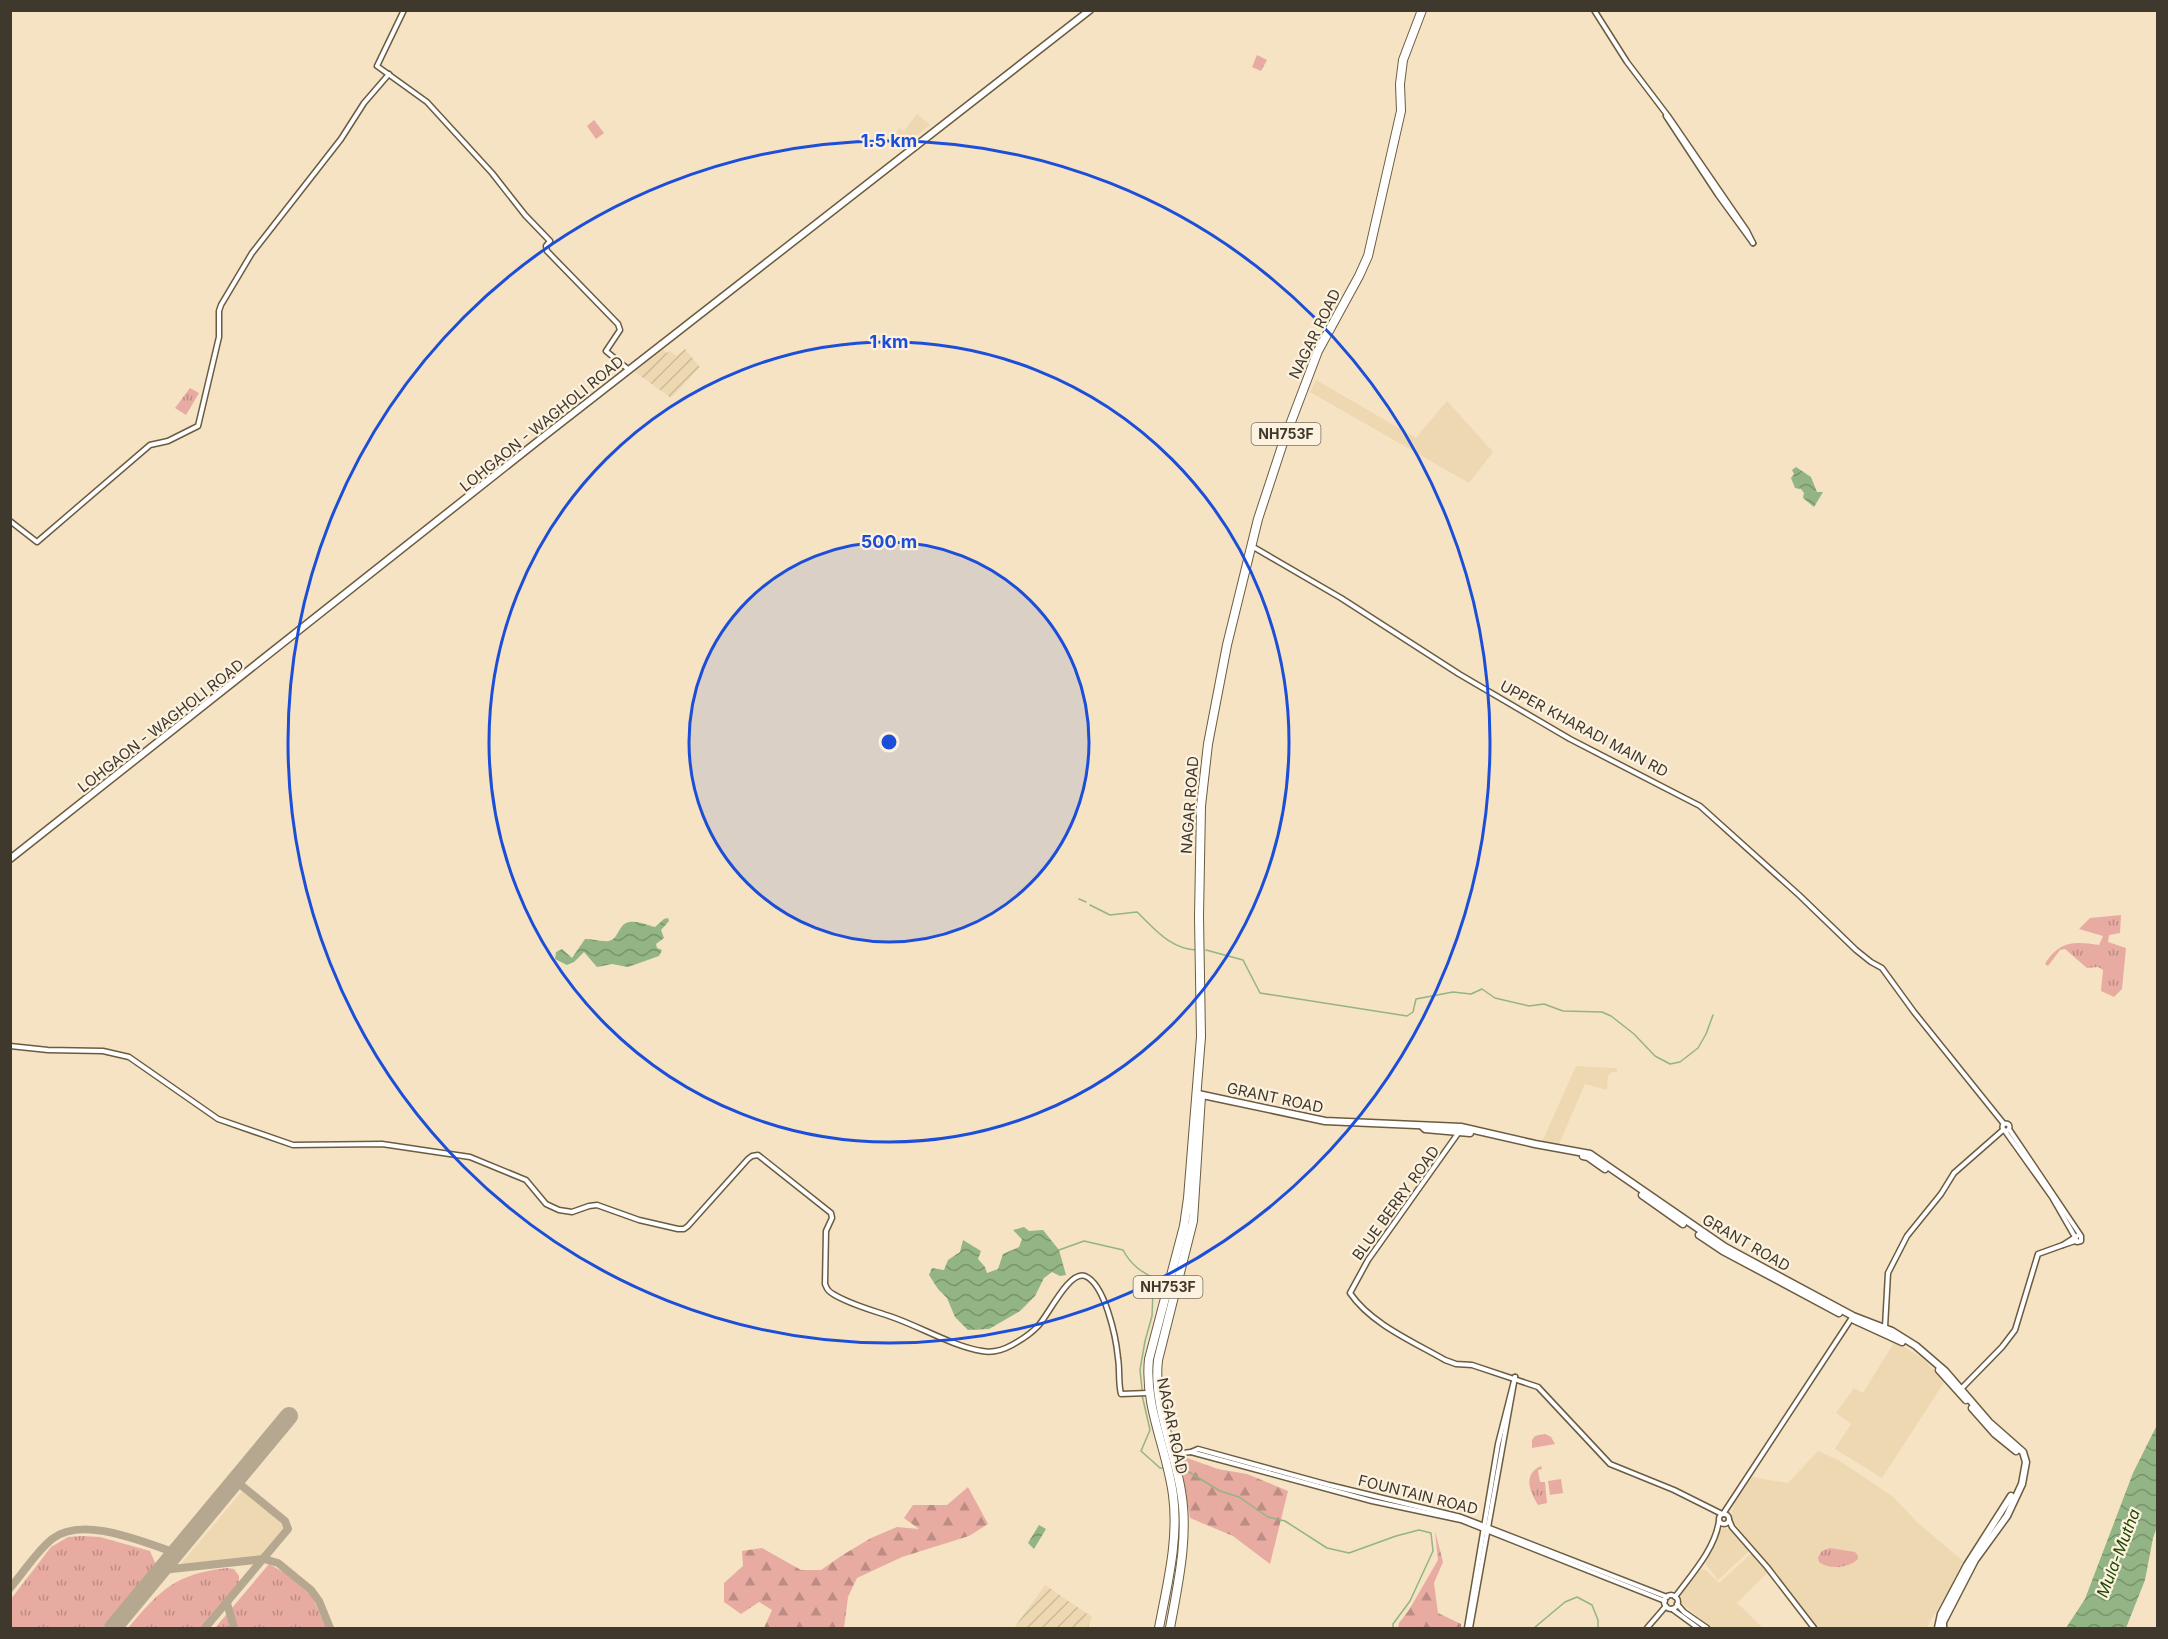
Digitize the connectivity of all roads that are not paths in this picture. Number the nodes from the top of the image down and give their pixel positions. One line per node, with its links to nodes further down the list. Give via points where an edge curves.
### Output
1 (404, 10): 5 (street, via 377,63 378,68)
2 (1090, 10): 7 (main road, LOHGAON - WAGHOLI ROAD)
3 (1424, 10): 9 (highway, NAGAR ROAD / NH753F, via 1406,61 1404,112 1374,249 1314,371 1281,459); 10 (highway, NAGAR ROAD / NH753F, via 1402,60 1401,111 1368,256 1318,351 1283,443 1255,529)
4 (1594, 10): 6 (street)
5 (389, 74): 7 (street, via 420,95 547,236 549,253 618,324 620,330 606,351); 8 (street, via 252,253 219,308 219,337 198,426 150,445 37,542)
6 (1666, 115): 6 (street, via 1747,231 1753,243 1725,207)
7 (629, 370): 11 (main road, LOHGAON - WAGHOLI ROAD)
8 (10, 522)
9 (1255, 548): 10 (highway, NAGAR ROAD / NH753F); 15 (street, UPPER KHARADI MAIN RD, via 1570,739 1700,806 1856,950 1882,968)
10 (1224, 668): 13 (highway, NAGAR ROAD / NH753F, via 1204,806 1205,1021); 13 (highway, NAGAR ROAD / NH753F, via 1200,806)
11 (10, 860)
12 (10, 1046): 21 (street, via 94,1050 125,1056 218,1119 293,1145 382,1144 470,1157 526,1180 546,1204 560,1210 572,1212 597,1205 681,1229 748,1159 758,1155 831,1213 826,1231 825,1284 832,1294 989,1352 1008,1347 1033,1331 1069,1281 1083,1275 1100,1292 1108,1313 1116,1343 1121,1394)
13 (1199, 1094): 14 (main road, GRANT ROAD, via 1325,1121); 16 (highway, NAGAR ROAD / NH753F)
14 (1460, 1129): 17 (main road, GRANT ROAD, via 1588,1157 1723,1251); 19 (street, BLUE BERRY ROAD, via 1374,1251 1350,1293 1383,1323 1447,1361)
15 (2006, 1130): 18 (street, via 1954,1173 1907,1236 1888,1273); 20 (street, via 2043,1177 2076,1238 2037,1254 2015,1330)
16 (1188, 1219): 21 (highway, NAGAR ROAD / NH753F, via 1149,1359); 24 (highway, NAGAR ROAD / NH753F, via 1156,1375); 24 (highway, via 1153,1359 1152,1384)
17 (1852, 1317): 18 (main road, GRANT ROAD); 20 (main road, GRANT ROAD, via 1909,1346); 29 (street, via 1728,1506)
18 (1885, 1328): 20 (main road, GRANT ROAD, via 1933,1360)
19 (1515, 1379): 28 (street, via 1540,1389 1610,1464); 31 (street)
20 (1960, 1390): 33 (main road, GRANT ROAD, via 2021,1456 2020,1479); 33 (main road, GRANT ROAD, via 2025,1454 2022,1484 2007,1516)
21 (1148, 1393): 22 (highway, NAGAR ROAD / NH753F)
22 (1163, 1448): 24 (highway); 26 (highway, NAGAR ROAD / NH753F)
23 (1191, 1452): 24 (street, FOUNTAIN ROAD); 25 (street, FOUNTAIN ROAD, via 1197,1449); 27 (street, FOUNTAIN ROAD)
24 (1171, 1455): 26 (highway)
25 (1268, 1468): 27 (street); 31 (street, FOUNTAIN ROAD, via 1454,1515)
26 (1173, 1469): 38 (highway, NAGAR ROAD / NH753F, via 1175,1532); 39 (highway, via 1180,1508 1179,1532); 40 (highway, NAGAR ROAD / NH753F, via 1181,1492 1184,1528)
27 (1267, 1473): 31 (street, FOUNTAIN ROAD)
28 (1712, 1509): 29 (street); 30 (street)
29 (1725, 1519): 30 (street); 30 (street); 32 (street); 45 (street)
30 (1719, 1520): 32 (street)
31 (1486, 1528): 35 (street, FOUNTAIN ROAD); 41 (street)
32 (1718, 1529): 34 (street, via 1705,1556)
33 (1965, 1574): 46 (main road, via 1941,1614)
34 (1675, 1597): 35 (street, FOUNTAIN ROAD, via 1670,1596); 36 (street)
35 (1666, 1602): 37 (street, FOUNTAIN ROAD); 42 (street)
36 (1677, 1604): 37 (street); 44 (street)
37 (1671, 1609): 43 (street, FOUNTAIN ROAD)
38 (1159, 1629)
39 (1165, 1629)
40 (1170, 1629)
41 (1468, 1629)
42 (1647, 1629)
43 (1698, 1629)
44 (1707, 1629)
45 (1814, 1629)
46 (1940, 1629)

